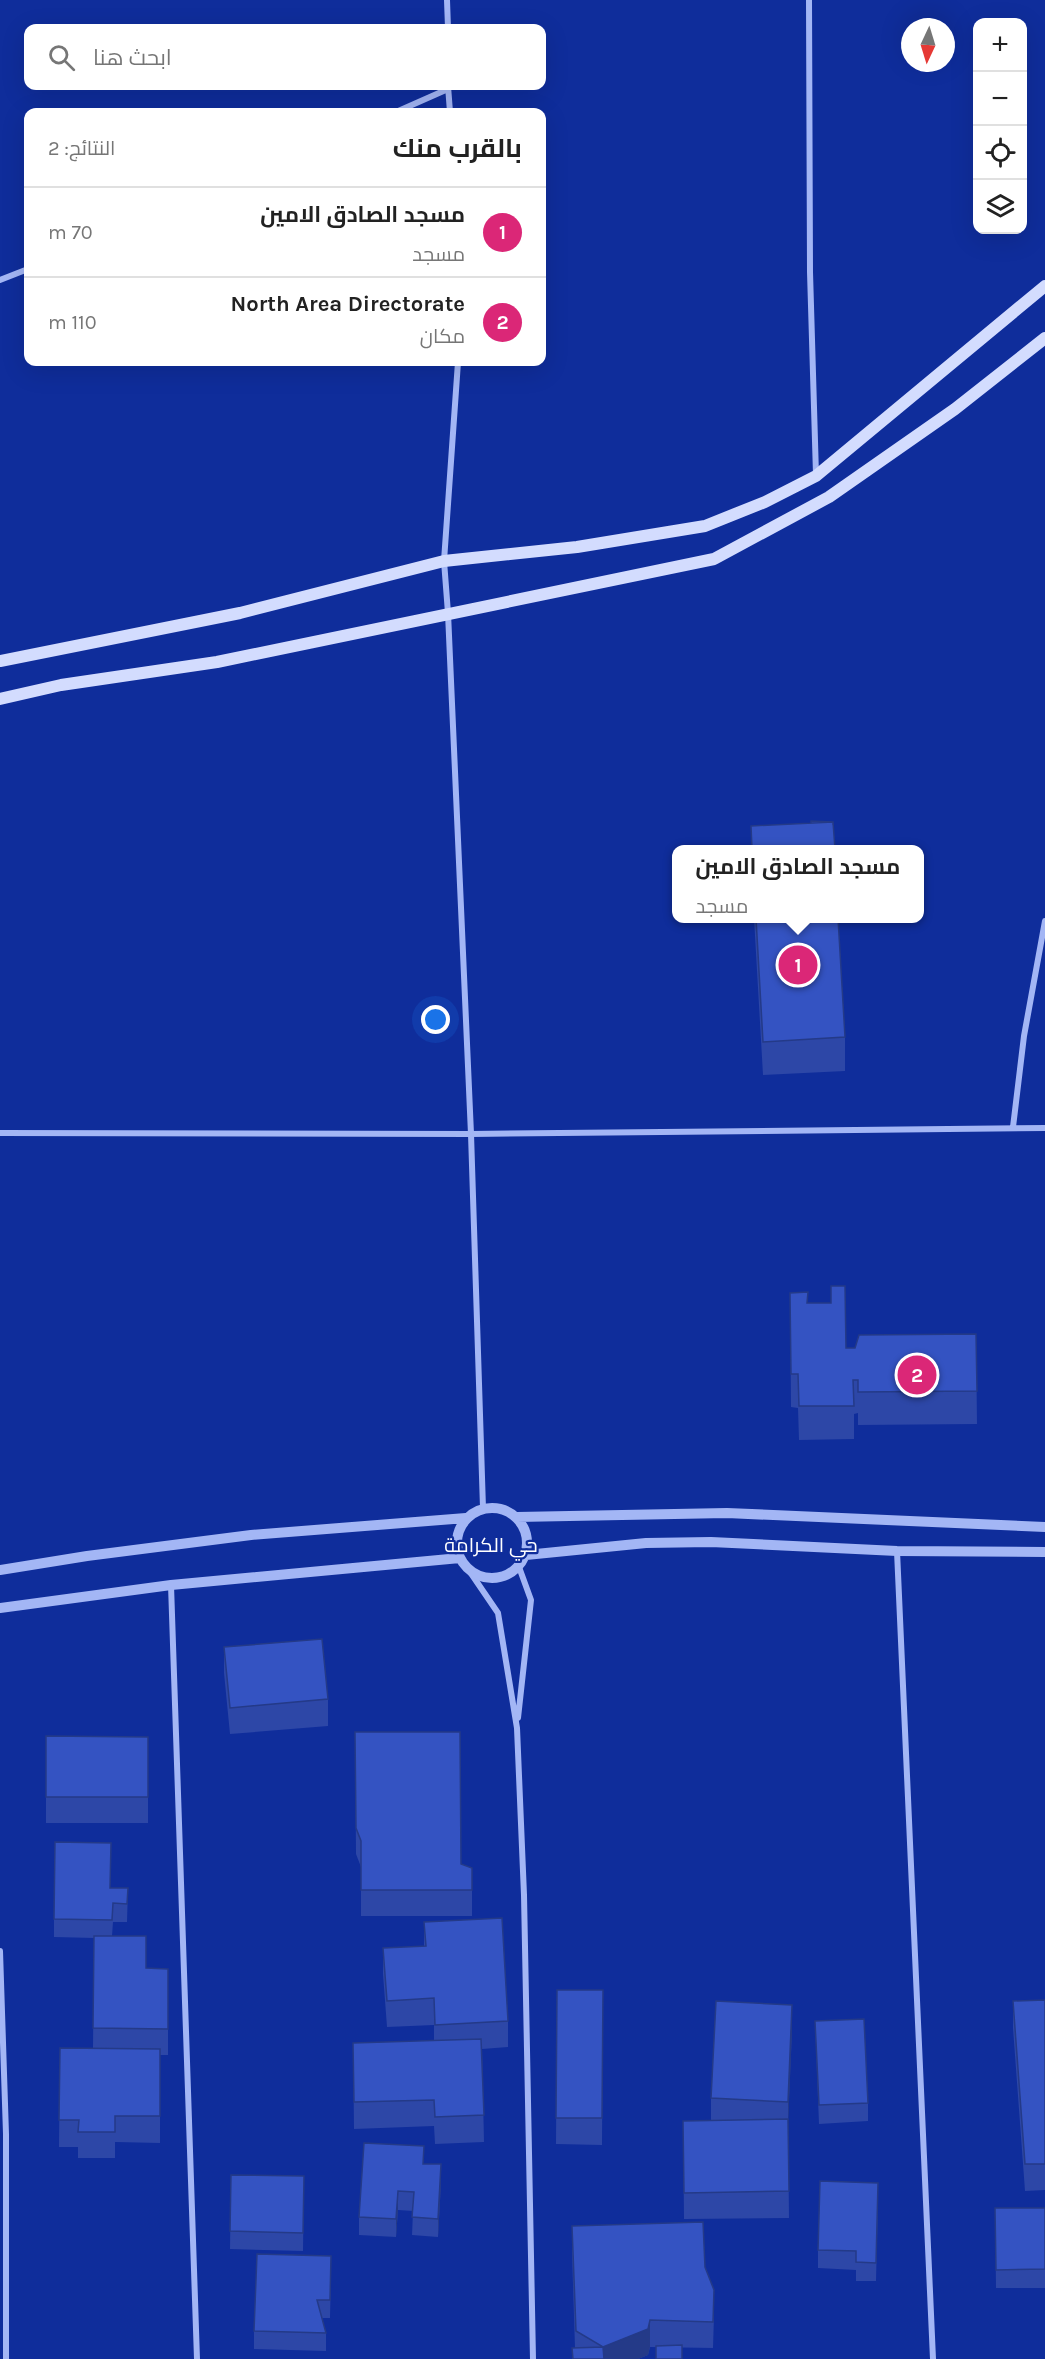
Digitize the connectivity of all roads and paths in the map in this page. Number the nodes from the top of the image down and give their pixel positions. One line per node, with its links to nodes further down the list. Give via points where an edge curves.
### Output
1 (447, 0): 3 (street)
2 (809, 0): 13 (street)
3 (448, 24)
4 (442, 90): 6 (street)
5 (448, 90): 7 (street)
6 (404, 108)
7 (450, 108)
8 (24, 271): 9 (street)
9 (0, 280)
10 (1045, 286): 13 (main road)
11 (1045, 338): 15 (main road, via 955,409 829,497 714,559)
12 (458, 366): 14 (street)
13 (816, 476): 14 (main road, via 705,526 576,547)
14 (444, 561): 15 (street); 16 (main road, via 240,613)
15 (448, 613): 17 (main road, via 217,662 61,685); 22 (street)
16 (0, 661)
17 (0, 699)
18 (1045, 921): 19 (street, via 1024,1036)
19 (1013, 1127): 20 (street); 22 (street)
20 (1045, 1128)
21 (0, 1133): 22 (street)
22 (471, 1134): 23 (street)
23 (483, 1508): 24 (street, via 507,1510); 25 (street)
24 (517, 1517): 26 (street, via 727,1513); 29 (street, via 527,1535)
25 (466, 1518): 30 (street, via 459,1530); 33 (street, via 251,1535)
26 (1045, 1527)
27 (897, 1551): 28 (street); 29 (street, via 646,1543); 41 (street)
28 (1045, 1552)
29 (526, 1555): 31 (street)
30 (460, 1558): 32 (street); 34 (street)
31 (519, 1567): 32 (street, via 507,1576 494,1578); 36 (street, via 531,1599)
32 (468, 1569): 36 (street, via 498,1613)
33 (0, 1570)
34 (171, 1585): 35 (street); 39 (street)
35 (0, 1608)
36 (517, 1728): 40 (street)
37 (0, 1951): 38 (street, via 6,2134)
38 (6, 2359)
39 (197, 2359)
40 (533, 2359)
41 (933, 2359)

